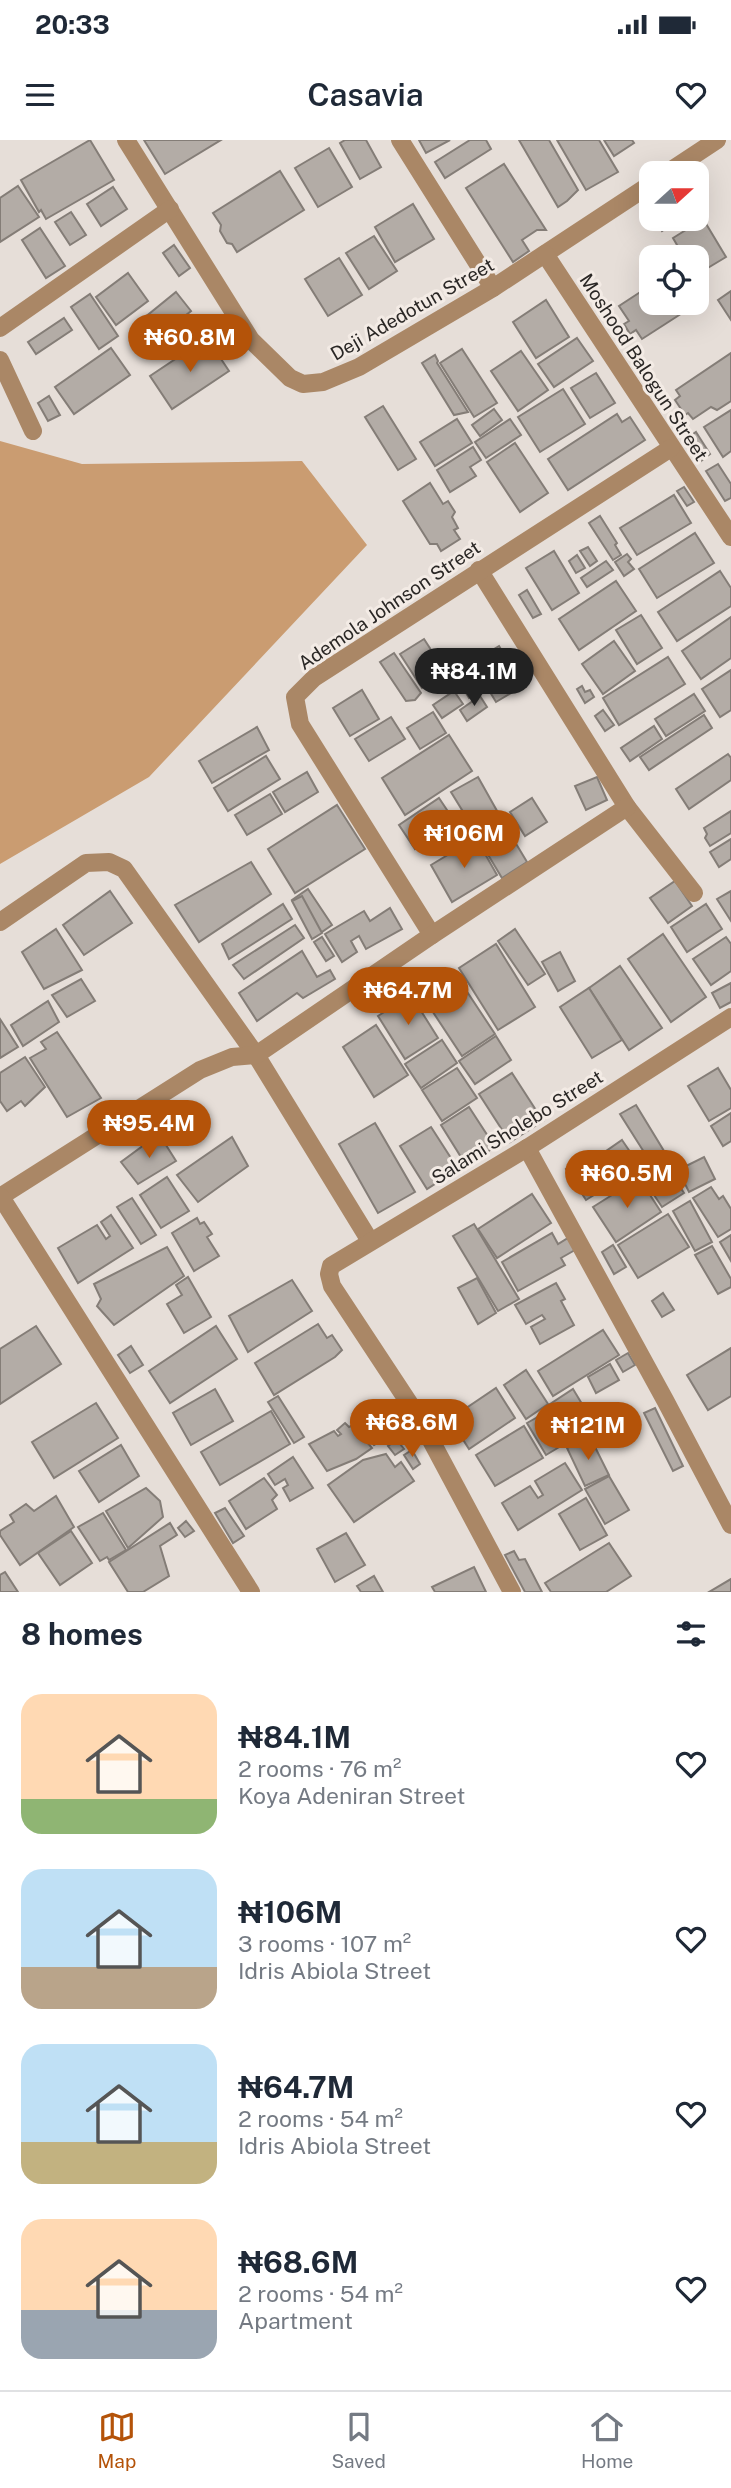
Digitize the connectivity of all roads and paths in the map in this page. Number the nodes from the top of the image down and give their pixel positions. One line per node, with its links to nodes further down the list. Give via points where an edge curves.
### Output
1 (126, 140): 6 (street, Deji Adedotun Street)
2 (400, 140): 8 (street)
3 (717, 140): 4 (street)
4 (685, 161)
5 (639, 192): 7 (street, Deji Adedotun Street)
6 (170, 209): 8 (street, Deji Adedotun Street, via 251,341 290,378 303,384 323,382 359,367); 9 (street)
7 (545, 254): 8 (street, Deji Adedotun Street); 12 (street, Moshood Balogun Street)
8 (494, 288)
9 (0, 328)
10 (0, 360): 11 (street)
11 (33, 430)
12 (671, 448): 13 (street, Moshood Balogun Street); 14 (street, Ademola Johnson Street)
13 (731, 537)
14 (479, 570): 15 (street); 18 (street, Ademola Johnson Street, via 314,678 295,697 300,724)
15 (627, 807): 16 (street); 18 (street); 20 (street)
16 (694, 893)
17 (0, 922): 20 (street, via 86,863 109,862 124,869)
18 (432, 935): 20 (street)
19 (729, 1022): 21 (street, Salami Sholebo Street)
20 (256, 1055): 22 (street, via 232,1057 200,1070); 23 (street)
21 (527, 1148): 23 (street, Salami Sholebo Street); 24 (street)
22 (0, 1197): 25 (street)
23 (370, 1241): 26 (street, Salami Sholebo Street, via 331,1266 332,1286 419,1418)
24 (731, 1525)
25 (251, 1592)
26 (512, 1592)

